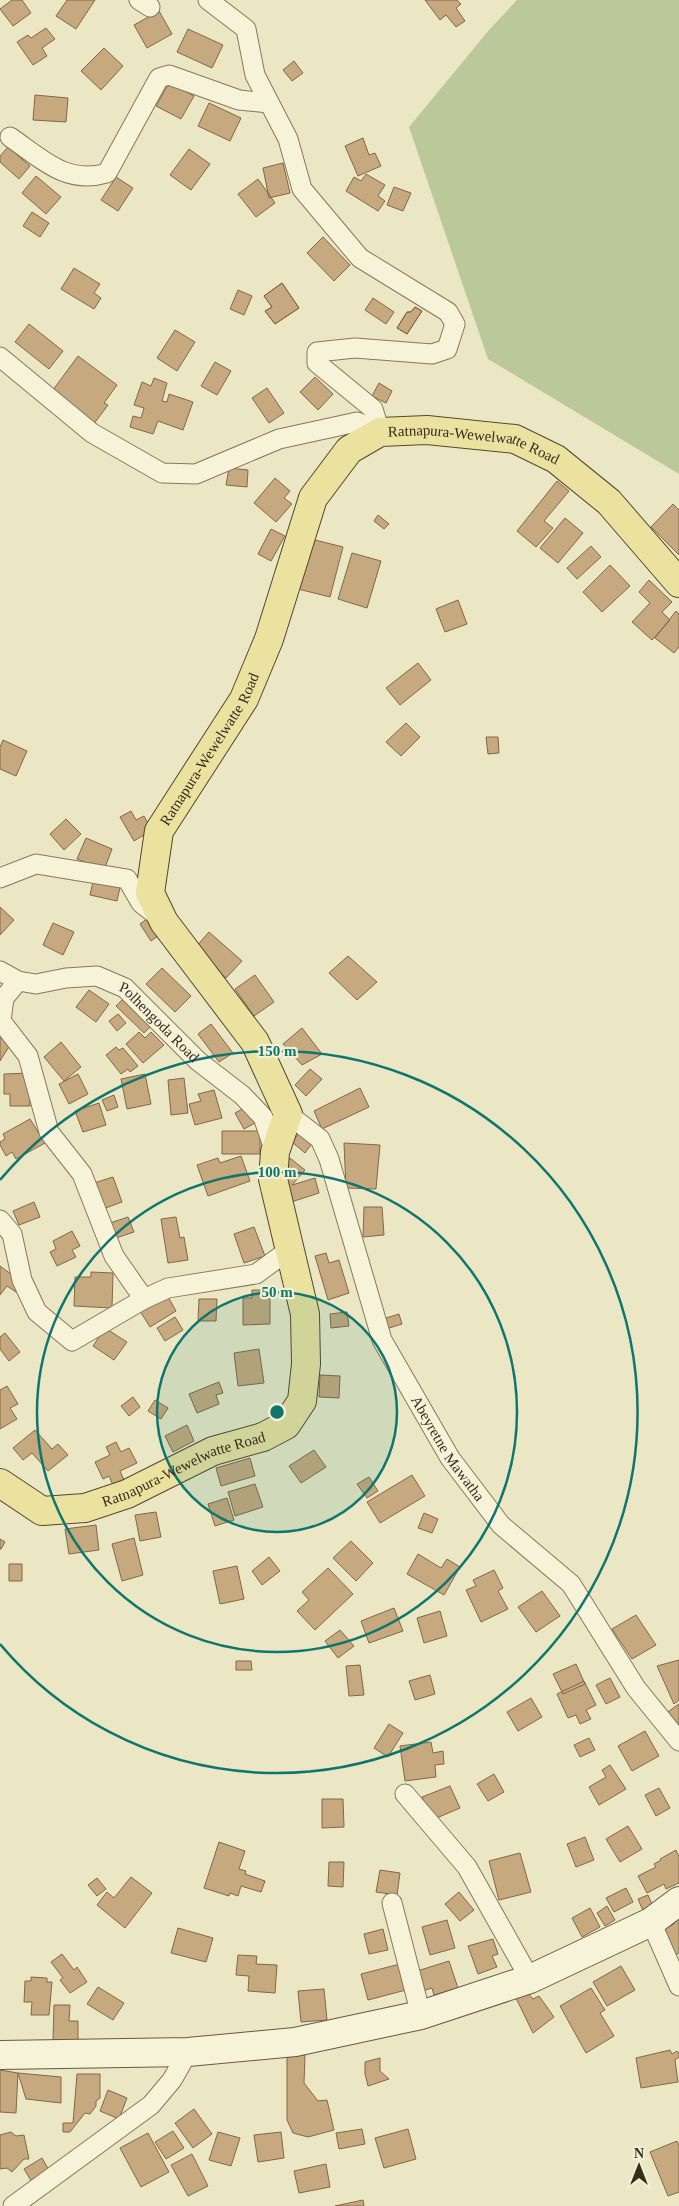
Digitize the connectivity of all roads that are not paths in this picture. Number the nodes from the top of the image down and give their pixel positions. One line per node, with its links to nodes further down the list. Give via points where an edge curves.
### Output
1 (208, 0): 2 (street, via 246,30 255,75)
2 (269, 103): 3 (street, via 239,100 169,75 159,78 107,173 94,177 71,176 55,169); 5 (street, via 288,139 302,189 325,218 360,258 448,312 454,324 447,349 432,354 355,348 316,352 317,363 373,409)
3 (10, 137)
4 (0, 357): 5 (street, via 92,433 162,473 196,474 278,439 357,422)
5 (380, 432): 6 (main road, Ratnapura-Wewelwatte Road, via 427,430 515,439 556,459 608,502); 8 (main road, Ratnapura-Wewelwatte Road, via 349,450 313,498 269,639 244,699 159,831 150,893)
6 (679, 584)
7 (0, 878): 8 (street, via 36,864 127,879 141,903)
8 (164, 922): 11 (main road, Ratnapura-Wewelwatte Road, via 255,1042)
9 (0, 972): 10 (street, Polhengoda Road)
10 (18, 981): 12 (street, Polhengoda Road, via 36,984 97,976 125,988 198,1061 242,1095 263,1117); 15 (street, via 4,998 1,1021 28,1056 49,1132 82,1174 114,1256)
11 (288, 1114): 12 (main road, Ratnapura-Wewelwatte Road); 17 (street, Abeyretne Mawatha, via 320,1139 329,1159 382,1340 450,1458 501,1525 571,1584 636,1688)
12 (275, 1152): 14 (main road, Ratnapura-Wewelwatte Road, via 273,1179)
13 (0, 1220): 15 (street, via 12,1234 22,1280 37,1312 72,1341)
14 (289, 1250): 15 (street, via 256,1274 168,1288); 16 (main road, Ratnapura-Wewelwatte Road, via 305,1314 306,1364 302,1401 286,1425 263,1437 213,1451 127,1494 85,1508 42,1511)
15 (144, 1299)
16 (0, 1483)
17 (679, 1740)
18 (405, 1794): 22 (street, via 467,1868)
19 (679, 1901): 21 (street)
20 (392, 1903): 24 (street)
21 (651, 1922): 22 (street); 23 (street)
22 (530, 1979): 24 (street)
23 (679, 1986)
24 (421, 2015): 25 (street, via 295,2042)
25 (188, 2052): 26 (street); 27 (street, via 172,2080 151,2105)
26 (0, 2055)
27 (14, 2206)

